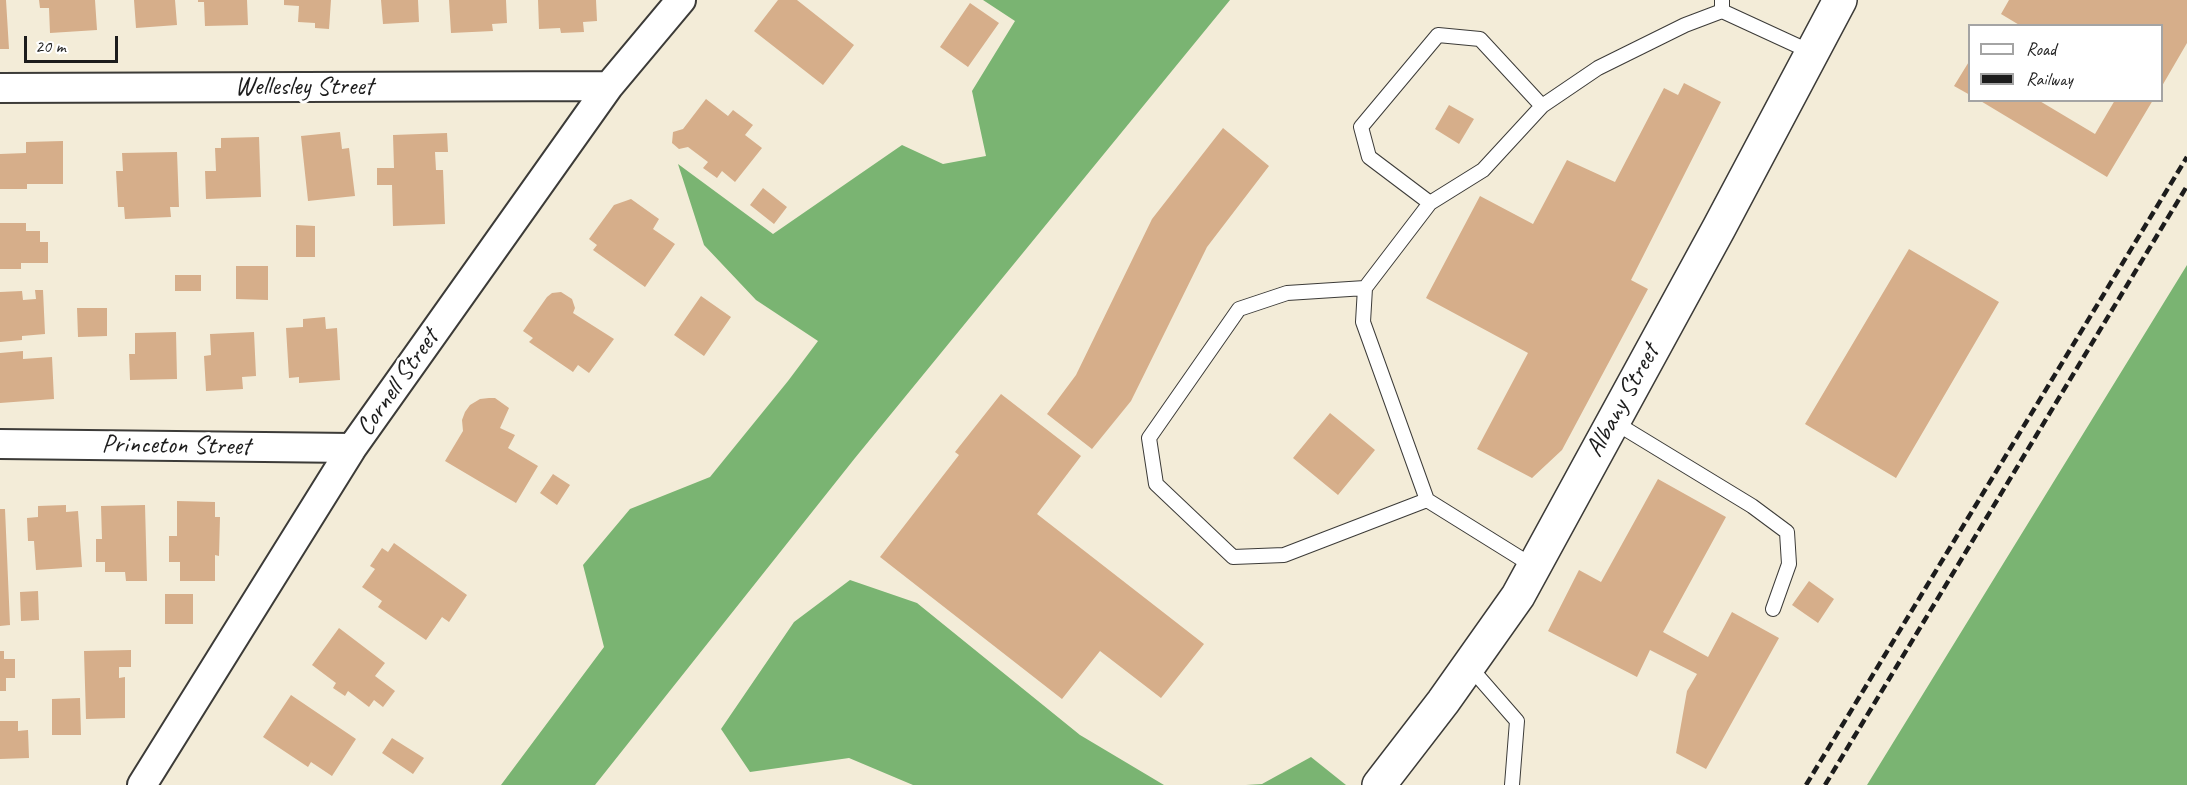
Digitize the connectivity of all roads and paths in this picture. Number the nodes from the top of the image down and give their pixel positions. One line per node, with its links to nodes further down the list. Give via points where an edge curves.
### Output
1 (681, 0): 5 (street, Cornell Street)
2 (1840, 0): 4 (main road, Albany Street)
3 (1722, 5): 4 (lane); 7 (lane, via 1598,68)
4 (1811, 52): 10 (main road, Albany Street)
5 (609, 86): 6 (street, Wellesley Street); 12 (street, Cornell Street)
6 (0, 88)
7 (1542, 106): 8 (lane, via 1483,170); 8 (lane, via 1480,39 1438,35 1361,127 1369,157)
8 (1430, 203): 9 (lane)
9 (1365, 288): 13 (lane, via 1363,322); 13 (lane, via 1287,292 1239,309 1149,438 1156,484 1233,556 1284,555)
10 (1612, 421): 14 (main road, Albany Street); 15 (lane, via 1752,506 1787,532 1790,564)
11 (0, 444): 12 (street, Princeton Street)
12 (352, 448): 17 (street, Cornell Street)
13 (1427, 500): 14 (lane)
14 (1533, 567): 16 (main road, Albany Street, via 1518,596)
15 (1773, 609)
16 (1469, 666): 18 (main road, Albany Street); 19 (lane, via 1517,721)
17 (142, 785)
18 (1379, 785)
19 (1512, 785)

